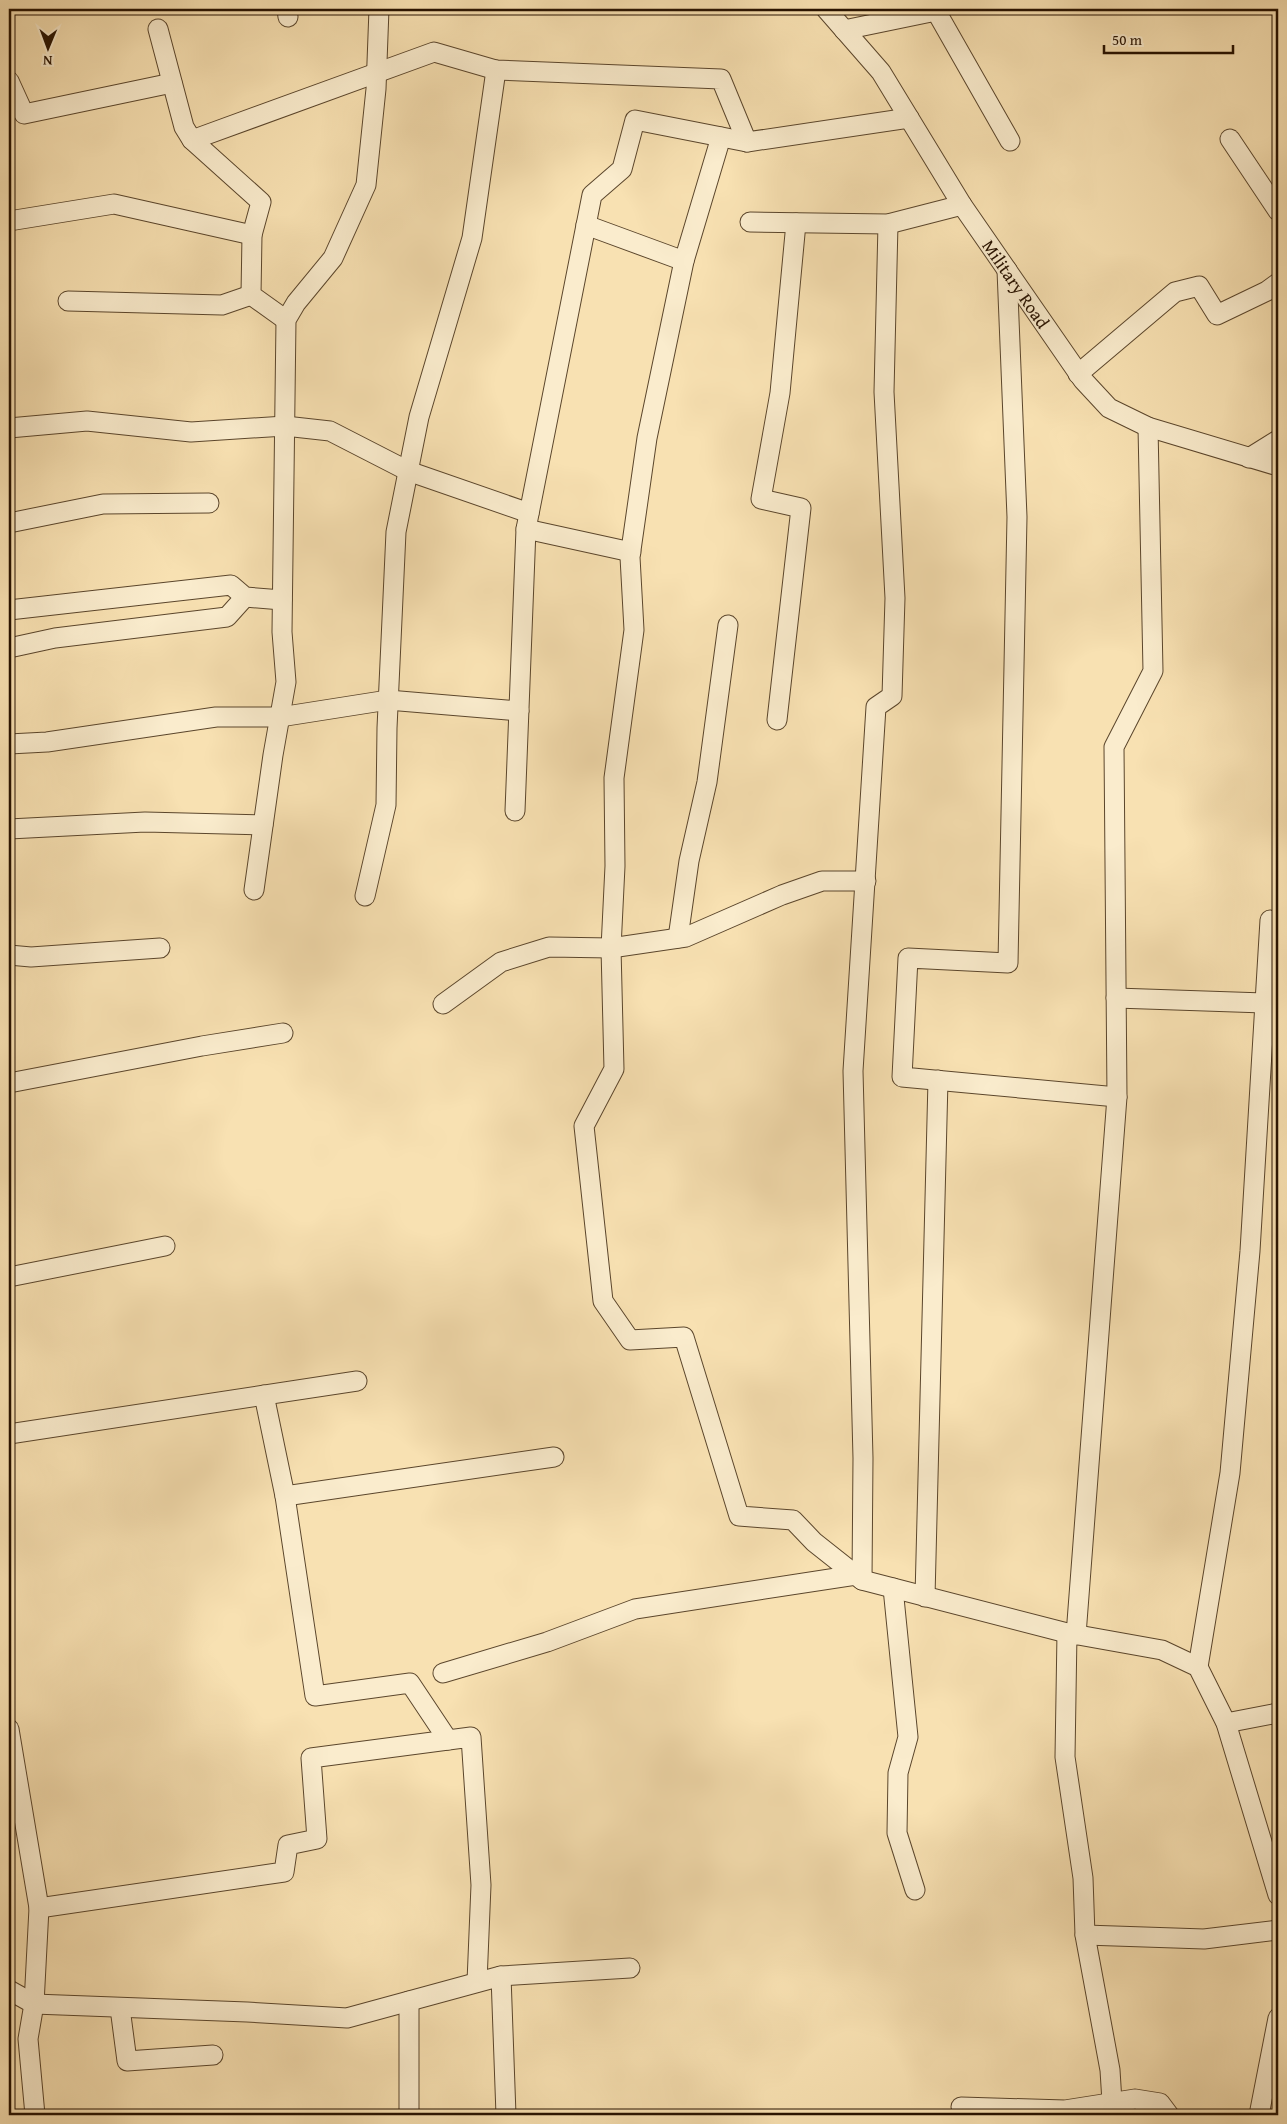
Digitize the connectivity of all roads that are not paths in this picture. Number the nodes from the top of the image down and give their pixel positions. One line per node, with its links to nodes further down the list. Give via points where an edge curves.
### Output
1 (379, 9): 6 (street)
2 (826, 9): 4 (street, Military Road)
3 (158, 29): 8 (street)
4 (844, 30): 9 (street, Military Road, via 881,72); 13 (street, via 936,11)
5 (496, 70): 6 (street, via 434,52); 14 (street, via 721,80); 36 (street, via 472,238 419,417)
6 (377, 73): 12 (street); 28 (street, via 366,185 334,258)
7 (9, 81): 8 (street, via 24,114)
8 (172, 83): 12 (street, via 184,127)
9 (909, 118): 14 (street); 15 (street, Military Road)
10 (721, 137): 14 (street); 21 (street, via 635,120 622,169 592,195); 23 (street)
11 (1230, 139): 16 (street)
12 (192, 140): 22 (street, via 261,202)
13 (1010, 141)
14 (747, 142)
15 (962, 205): 20 (street); 24 (street, Military Road)
16 (1278, 211)
17 (9, 221): 22 (street, via 114,204)
18 (750, 222): 19 (street)
19 (796, 223): 20 (street); 49 (street, via 780,393 761,499 801,508)
20 (888, 224): 54 (street, via 884,392 895,598 892,696 876,707)
21 (586, 225): 23 (street); 38 (street)
22 (252, 235): 26 (street)
23 (684, 261): 40 (street, via 647,438)
24 (1007, 270): 29 (street, Military Road); 66 (street, via 1017,517 1008,963 908,958 902,1077)
25 (1278, 283): 29 (street, via 1217,315 1199,286 1175,292)
26 (251, 295): 27 (street, via 222,305); 28 (street)
27 (68, 301)
28 (286, 320): 30 (street)
29 (1078, 374): 31 (street, Military Road, via 1109,408)
30 (284, 426): 32 (street, via 191,432 86,421); 36 (street, via 330,431); 42 (street)
31 (1148, 427): 34 (street, Military Road); 62 (street, via 1153,671 1114,746)
32 (9, 428)
33 (1278, 440): 34 (street)
34 (1249, 458): 35 (street, Military Road)
35 (1278, 466)
36 (408, 471): 38 (street); 46 (street, via 396,532)
37 (208, 503): 39 (street, via 103,504)
38 (528, 521): 40 (street); 47 (street)
39 (9, 523)
40 (631, 552): 60 (street, via 634,630 614,778 615,866)
41 (245, 597): 42 (street); 43 (street, via 231,585); 45 (street, via 227,617 55,638)
42 (282, 600): 48 (street, via 286,682)
43 (9, 610)
44 (728, 625): 58 (street, via 707,782 689,861)
45 (9, 648)
46 (388, 700): 47 (street); 48 (street); 56 (street, via 386,805)
47 (519, 711): 51 (street)
48 (280, 717): 50 (street, via 216,717 47,742); 52 (street)
49 (777, 720)
50 (9, 744)
51 (514, 811)
52 (263, 825): 53 (street, via 146,822); 55 (street)
53 (9, 829)
54 (866, 880): 58 (street, via 822,881); 76 (street, via 853,1071 863,1458)
55 (254, 890)
56 (365, 896)
57 (1270, 920): 63 (street)
58 (678, 938): 60 (street)
59 (160, 948): 61 (street, via 31,957)
60 (611, 948): 64 (street, via 549,947 501,962); 76 (street, via 614,1069 584,1126 603,1301 630,1340 684,1336 740,1516 793,1520 814,1542)
61 (9, 955)
62 (1116, 998): 63 (street); 68 (street)
63 (1264, 1003): 80 (street, via 1250,1251 1231,1463)
64 (443, 1004)
65 (283, 1034): 67 (street)
66 (938, 1080): 68 (street); 78 (street)
67 (9, 1083)
68 (1117, 1097): 79 (street)
69 (165, 1246): 70 (street)
70 (9, 1277)
71 (357, 1381): 72 (street)
72 (264, 1395): 73 (street); 75 (street)
73 (9, 1434)
74 (554, 1457): 75 (street)
75 (284, 1496): 85 (street, via 314,1696 410,1683)
76 (859, 1577): 77 (street); 81 (street, via 635,1609 547,1642)
77 (893, 1588): 78 (street); 86 (street, via 908,1737 898,1773 897,1833)
78 (925, 1597): 79 (street)
79 (1071, 1634): 80 (street, via 1162,1650); 90 (street, via 1064,1756 1083,1878)
80 (1198, 1668): 83 (street)
81 (443, 1673)
82 (1278, 1713): 83 (street)
83 (1226, 1723): 87 (street)
84 (9, 1729): 88 (street)
85 (448, 1740): 88 (street, via 311,1758 317,1839 288,1846 284,1872); 93 (street, via 471,1736 481,1885)
86 (916, 1890)
87 (1278, 1895)
88 (39, 1908): 96 (street)
89 (1278, 1930): 90 (street, via 1204,1939)
90 (1085, 1935): 100 (street, via 1110,2070)
91 (630, 1968): 92 (street)
92 (501, 1976): 93 (street); 104 (street)
93 (478, 1982): 95 (street)
94 (9, 1990): 96 (street)
95 (409, 2001): 97 (street, via 347,2018); 103 (street)
96 (34, 2004): 97 (street); 102 (street, via 28,2038)
97 (120, 2008): 99 (street, via 127,2061)
98 (1278, 2018): 106 (street)
99 (213, 2055)
100 (1112, 2102): 101 (street, via 1065,2110); 105 (street, via 1135,2098 1160,2103)
101 (961, 2107)
102 (35, 2115)
103 (410, 2115)
104 (506, 2115)
105 (1169, 2115)
106 (1259, 2115)

